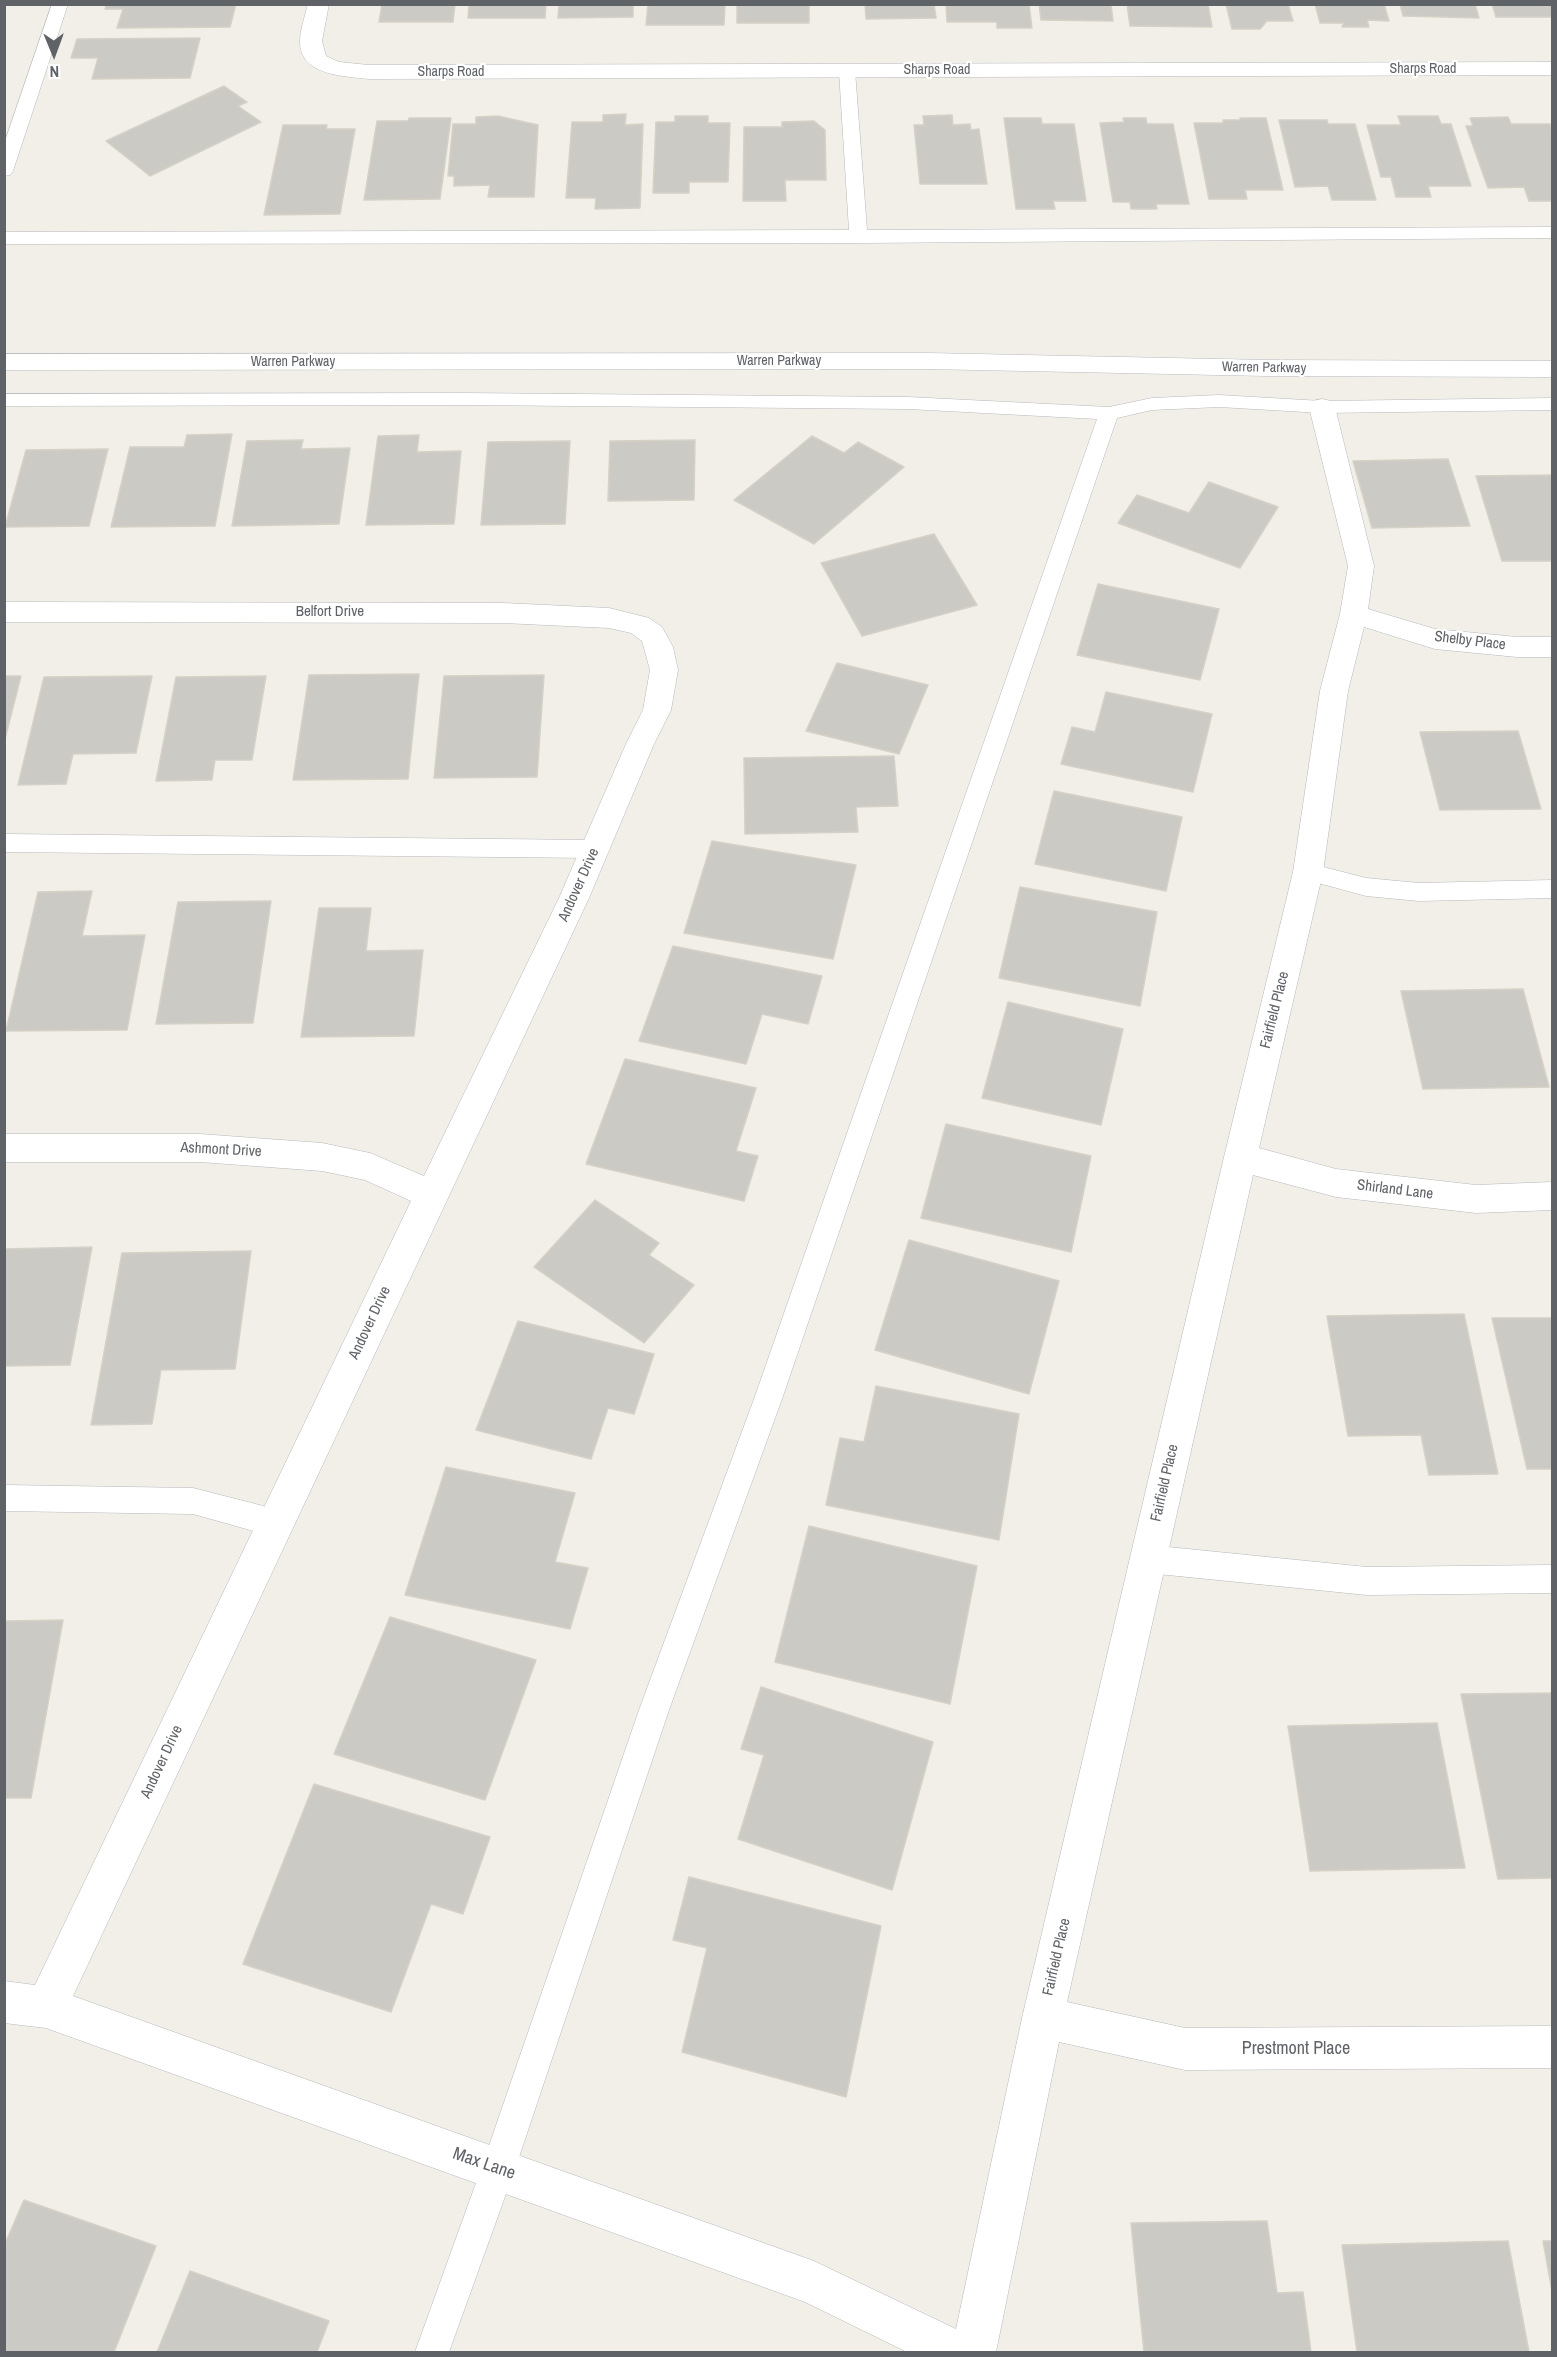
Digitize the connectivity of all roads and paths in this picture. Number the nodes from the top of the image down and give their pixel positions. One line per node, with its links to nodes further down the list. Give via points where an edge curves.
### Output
1 (60, 4): 5 (lane)
2 (319, 4): 4 (street, Sharps Road, via 311,45 314,56 322,64 346,70)
3 (1552, 69): 4 (street, Sharps Road)
4 (847, 71): 7 (lane)
5 (4, 171)
6 (1552, 233): 7 (lane)
7 (859, 237): 8 (lane)
8 (4, 238)
9 (4, 362): 10 (street, Warren Parkway, via 927,361)
10 (1552, 369)
11 (4, 400): 14 (lane, via 896,403)
12 (1552, 404): 13 (lane)
13 (1322, 407): 14 (lane, via 1219,401 1152,404); 16 (street, Fairfield Place, via 1361,566)
14 (1109, 413): 35 (lane, via 768,1399 654,1710)
15 (4, 612): 17 (street, Belfort Drive, via 503,613 609,618 639,625)
16 (1354, 614): 18 (street, Shelby Place, via 1435,639); 21 (street, Fairfield Place, via 1334,691)
17 (652, 634): 20 (street, Andover Drive, via 664,670 657,710)
18 (1552, 647)
19 (4, 843): 20 (lane)
20 (595, 849): 25 (street, Andover Drive)
21 (1308, 872): 22 (lane, via 1366,887 1419,892); 24 (street, Fairfield Place)
22 (1552, 889)
23 (4, 1148): 25 (street, Ashmont Drive, via 200,1148 321,1157 370,1167)
24 (1240, 1157): 26 (street, Shirland Lane, via 1336,1183 1476,1199); 29 (street, Fairfield Place)
25 (431, 1195): 28 (street, Andover Drive)
26 (1552, 1196)
27 (4, 1498): 28 (lane, via 193,1501)
28 (275, 1523): 32 (street, Andover Drive)
29 (1148, 1559): 30 (lane, via 1367,1581); 33 (street, Fairfield Place)
30 (1552, 1580)
31 (4, 2002): 32 (street, Max Lane)
32 (46, 2007): 35 (street, Max Lane)
33 (1043, 2018): 34 (street, Prestmont Place, via 1185,2049); 38 (street, Fairfield Place)
34 (1552, 2047)
35 (498, 2169): 36 (lane); 37 (street, Max Lane, via 814,2283)
36 (432, 2352)
37 (954, 2352)
38 (974, 2352)

